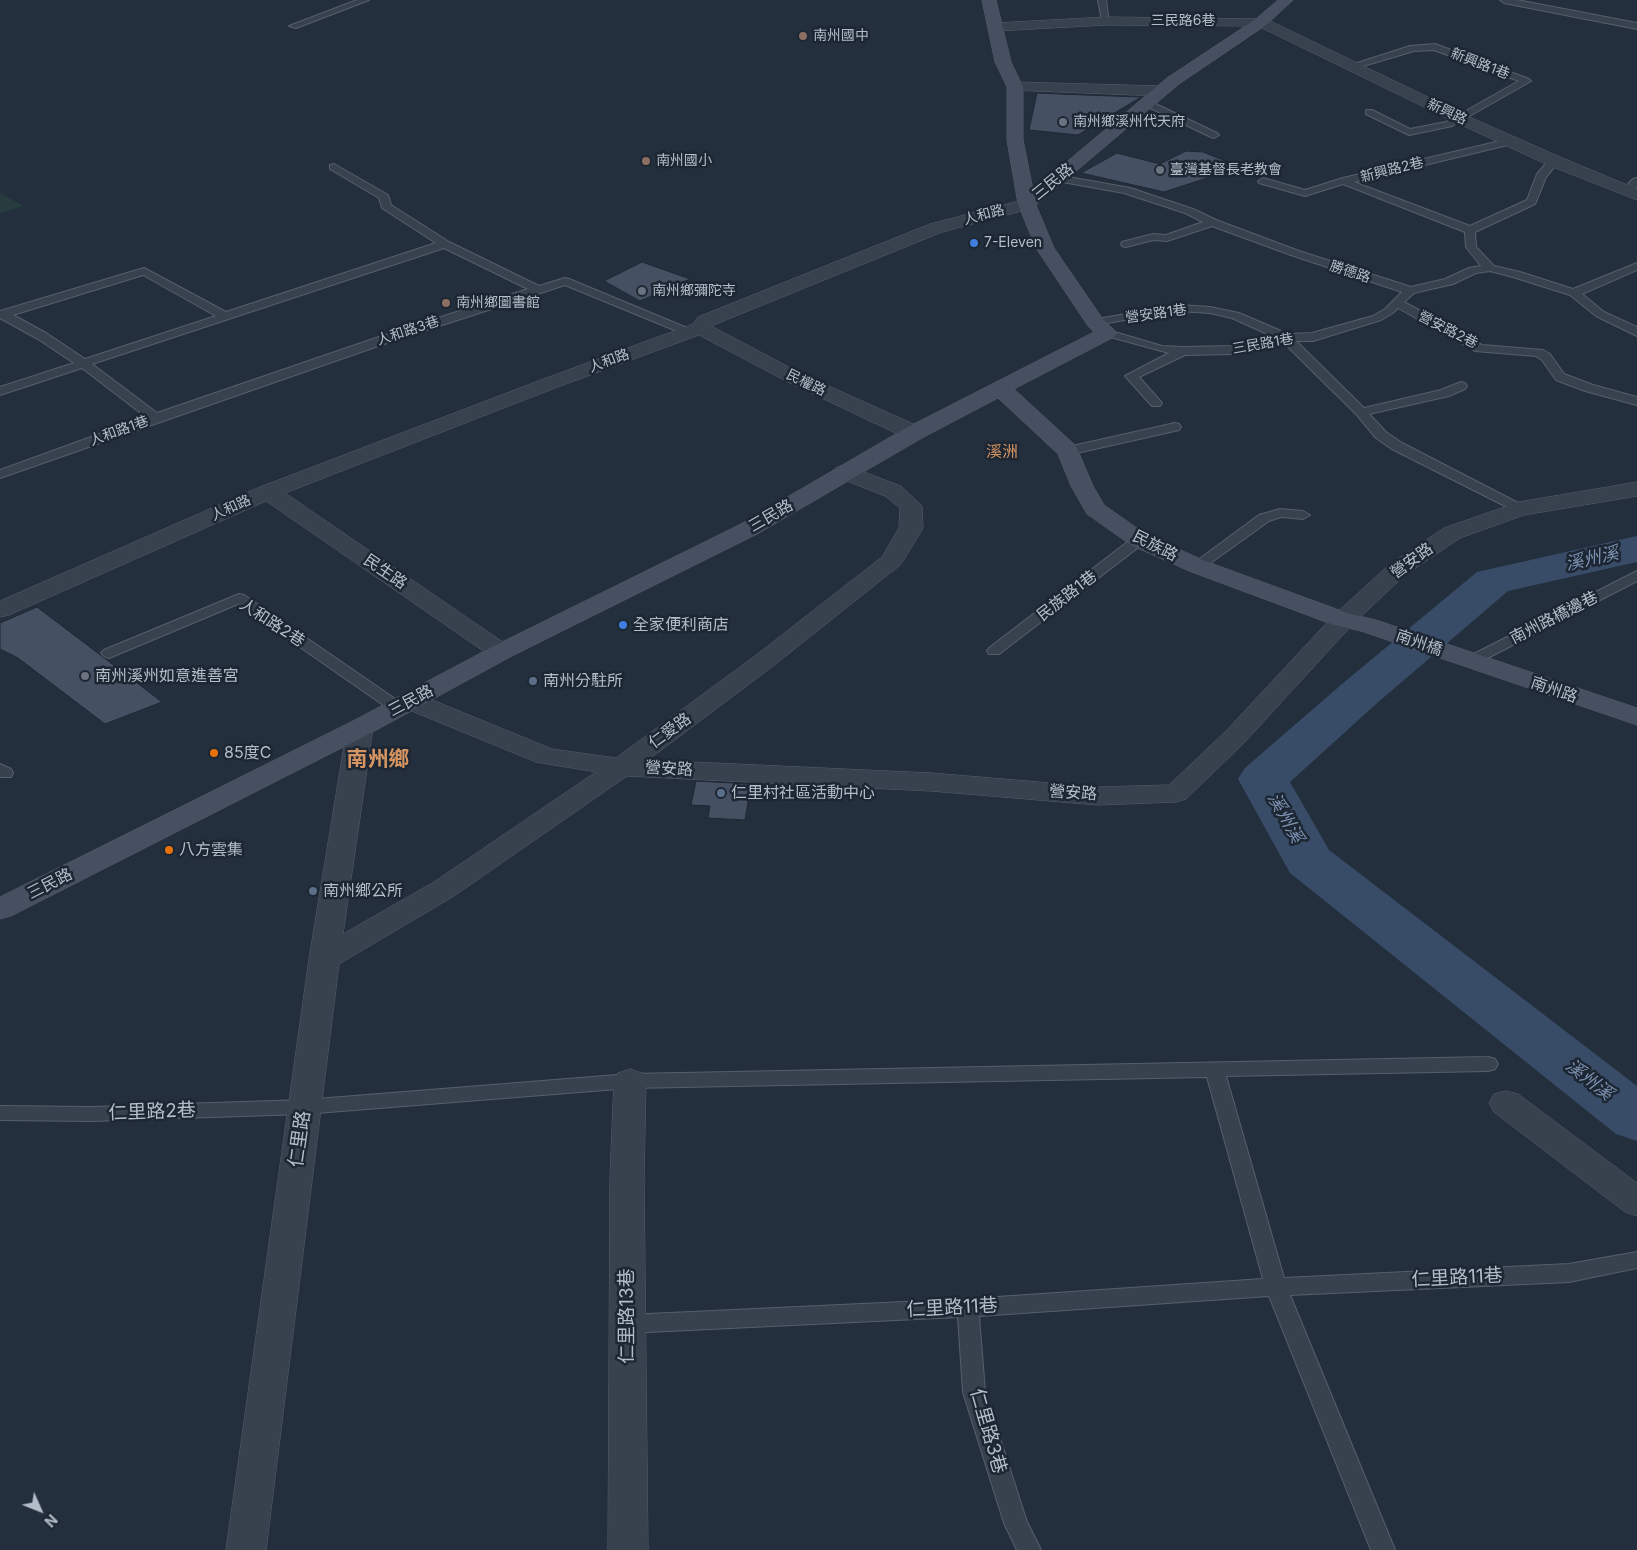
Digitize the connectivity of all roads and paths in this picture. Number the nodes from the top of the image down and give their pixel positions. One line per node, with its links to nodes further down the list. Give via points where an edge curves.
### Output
1 (365, 0): 8 (lane)
2 (988, 0): 10 (main road, 人和路)
3 (1102, 0): 6 (lane)
4 (1286, 0): 7 (main road, 三民路)
5 (1504, 0): 9 (lane)
6 (1106, 21): 7 (street, 三民路6巷); 10 (street, 三民路6巷)
7 (1261, 22): 11 (street, 新興路); 13 (main road, 三民路)
8 (293, 26)
9 (1637, 26)
10 (996, 27): 12 (main road, 人和路, via 1004,62)
11 (1353, 66): 16 (street, 新興路); 16 (lane, 新興路1巷, via 1413,48 1435,47 1526,81)
12 (1015, 87): 13 (street); 25 (main road, 人和路, via 1015,140)
13 (1161, 91): 14 (main road, 三民路)
14 (1147, 103): 17 (lane); 21 (main road, 三民路)
15 (1369, 112): 16 (lane, 新興路1巷, via 1410,132 1449,124)
16 (1461, 118): 18 (street, 新興路)
17 (1214, 135)
18 (1513, 141): 19 (street, 新興路); 23 (lane, 新興路2巷)
19 (1554, 161): 24 (street, 新興路); 27 (lane, via 1541,176 1531,202)
20 (334, 167): 28 (lane, via 384,197 386,206)
21 (1057, 178): 25 (main road, 三民路); 26 (lane, 勝德路, via 1126,190)
22 (1263, 181): 23 (lane, via 1305,194)
23 (1343, 181): 27 (lane, 新興路2巷)
24 (1634, 189)
25 (1027, 204): 38 (main road, 三民路, via 1046,248); 39 (street, 人和路, via 936,228 705,321)
26 (1212, 222): 29 (lane, via 1166,238 1153,237); 33 (lane, 勝德路, via 1295,254)
27 (1470, 230): 31 (lane, via 1471,247)
28 (444, 244): 32 (lane); 37 (lane)
29 (1126, 244)
30 (1637, 266): 34 (lane)
31 (1490, 268): 33 (lane, via 1473,270 1449,282); 34 (lane)
32 (536, 289): 39 (lane, 人和路3巷, via 565,281); 50 (lane, 人和路3巷)
33 (1410, 291): 35 (lane, 三民路1巷)
34 (1574, 293): 40 (lane, via 1600,314)
35 (1396, 302): 41 (lane, 三民路1巷, via 1389,311 1361,323 1313,337); 47 (lane, 營安路2巷, via 1479,348 1539,353 1560,376)
36 (2, 314): 37 (lane, 人和路1巷, via 144,271); 43 (lane, 人和路1巷)
37 (224, 316): 43 (lane)
38 (1101, 328): 41 (lane, 營安路1巷, via 1179,308 1235,315); 42 (lane, 三民路1巷, via 1161,349); 45 (main road, 三民路)
39 (694, 330): 52 (street, 民權路); 57 (street, 人和路)
40 (1637, 332)
41 (1286, 338): 42 (lane, 三民路1巷, via 1232,350); 49 (lane, 營安路1巷)
42 (1183, 351): 48 (lane, via 1132,376)
43 (84, 364): 46 (lane); 50 (lane, 人和路1巷)
44 (1461, 386): 49 (lane, via 1445,394)
45 (1000, 388): 52 (main road, 三民路); 53 (main road, 民族路)
46 (0, 391)
47 (1637, 401)
48 (1156, 404)
49 (1361, 412): 58 (lane, 營安路1巷, via 1380,434 1397,446)
50 (155, 418): 55 (lane, 人和路1巷)
51 (1176, 426): 53 (lane)
52 (914, 433): 54 (main road, 三民路)
53 (1068, 451): 60 (main road, 民族路, via 1095,509)
54 (845, 472): 65 (main road, 三民路, via 749,529); 72 (street, 仁愛路, via 893,491 911,506 911,528 891,561)
55 (0, 474)
56 (1637, 489): 58 (street, 營安路)
57 (268, 492): 63 (street, 人和路); 65 (street, 民生路)
58 (1519, 509): 64 (street, 營安路, via 1452,533 1397,570)
59 (1303, 516): 61 (lane, via 1280,514 1264,518)
60 (1139, 540): 61 (main road, 民族路); 66 (lane, 民族路1巷)
61 (1196, 566): 64 (main road, 民族路)
62 (1634, 580): 68 (lane, 南州路橋邊巷)
63 (0, 610)
64 (1355, 623): 68 (main road, 南州橋); 72 (street, 營安路, via 1176,793 1098,796 931,782)
65 (502, 652): 69 (main road, 三民路)
66 (994, 652)
67 (109, 653): 69 (lane, 人和路2巷, via 239,598)
68 (1471, 662): 70 (main road, 南州路)
69 (404, 704): 71 (main road, 三民路); 72 (street, 營安路, via 546,756)
70 (1637, 717)
71 (360, 728): 73 (main road, 三民路); 74 (street, 仁里路)
72 (621, 767): 74 (street, 仁愛路, via 444,889)
73 (0, 910)
74 (324, 959): 79 (street, 仁里路)
75 (1488, 1064): 76 (lane, 仁里路2巷)
76 (1214, 1068): 77 (lane, 仁里路2巷); 83 (lane)
77 (630, 1081): 79 (lane, 仁里路2巷); 85 (street, 仁里路13巷)
78 (1506, 1103): 81 (street)
79 (304, 1107): 80 (lane, 仁里路2巷, via 91,1114); 86 (street, 仁里路)
80 (0, 1113)
81 (1637, 1202)
82 (1637, 1260): 83 (lane, 仁里路11巷, via 1569,1273)
83 (1276, 1287): 84 (lane, 仁里路11巷); 89 (lane)
84 (968, 1308): 85 (lane, 仁里路11巷); 88 (lane, 仁里路3巷, via 974,1392 1016,1523)
85 (627, 1324): 87 (street, 仁里路13巷)
86 (246, 1550)
87 (628, 1550)
88 (1029, 1550)
89 (1383, 1550)

